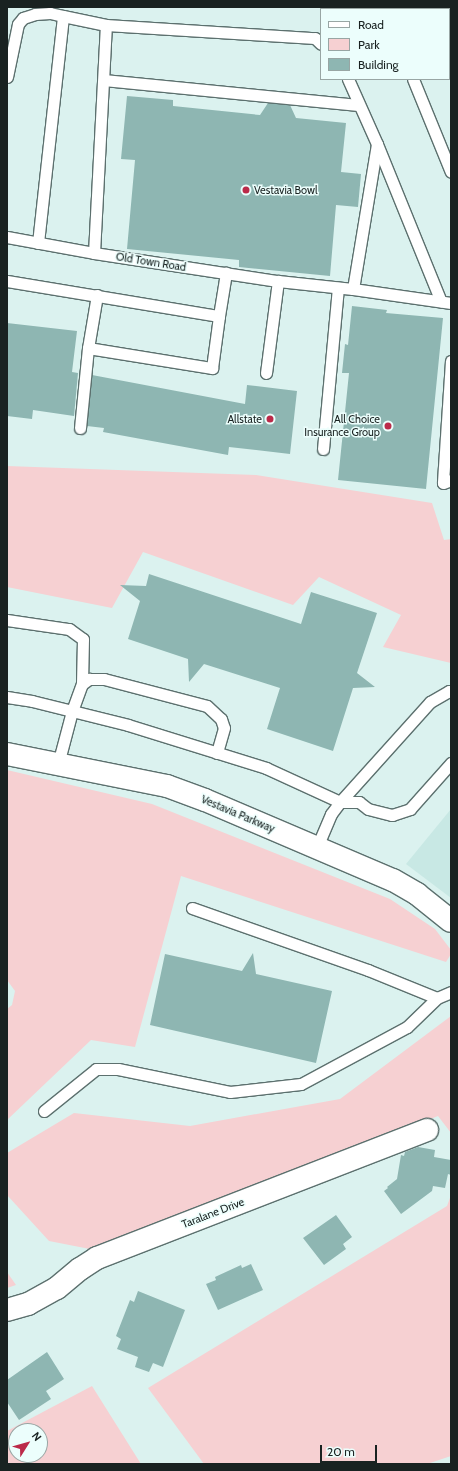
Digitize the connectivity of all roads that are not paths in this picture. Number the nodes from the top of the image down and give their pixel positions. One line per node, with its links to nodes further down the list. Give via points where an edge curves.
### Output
1 (63, 16): 2 (lane); 4 (lane, via 50,13 23,18 18,24); 12 (lane)
2 (106, 25): 3 (lane, via 315,38); 5 (lane)
3 (320, 43)
4 (7, 77)
5 (104, 80): 8 (lane); 13 (lane)
6 (348, 80): 8 (lane)
7 (413, 80): 10 (lane)
8 (358, 105): 9 (lane)
9 (377, 144): 18 (lane); 20 (lane)
10 (451, 172)
11 (7, 237): 12 (lane, Old Town Road)
12 (38, 243): 13 (lane, Old Town Road)
13 (94, 253): 14 (lane, Old Town Road)
14 (226, 273): 16 (lane, Old Town Road); 21 (lane)
15 (7, 281): 19 (lane)
16 (278, 281): 17 (lane, Old Town Road); 24 (lane)
17 (338, 288): 18 (lane, Old Town Road); 26 (lane)
18 (353, 289): 20 (lane, Old Town Road)
19 (97, 295): 21 (lane); 22 (lane)
20 (446, 303)
21 (219, 316): 22 (lane, via 212,368)
22 (88, 348): 25 (lane)
23 (451, 361): 27 (lane, via 443,483)
24 (266, 373)
25 (80, 428)
26 (323, 449)
27 (451, 480)
28 (7, 620): 29 (lane, via 69,629 83,640)
29 (82, 684): 32 (lane); 33 (lane, via 89,679 104,679 207,706 221,719 224,728)
30 (451, 692): 37 (lane, via 430,702)
31 (7, 697): 32 (lane)
32 (72, 711): 33 (lane, via 128,725); 35 (lane)
33 (217, 753): 37 (lane, via 266,768)
34 (7, 754): 35 (street, Vestavia Parkway)
35 (58, 764): 38 (street, Vestavia Parkway, via 167,786)
36 (451, 764): 37 (lane, via 410,809 392,815 368,808 359,802)
37 (340, 802): 38 (lane, via 331,814)
38 (318, 847): 40 (street, Vestavia Parkway, via 393,880 417,894)
39 (192, 908): 42 (lane, via 368,970)
40 (451, 921)
41 (451, 992): 42 (lane)
42 (437, 998): 43 (lane, via 407,1027 301,1084 230,1092 118,1069 96,1069)
43 (44, 1111)
44 (427, 1130): 45 (street, Taralane Drive, via 97,1258 57,1288 28,1304)
45 (7, 1310)

